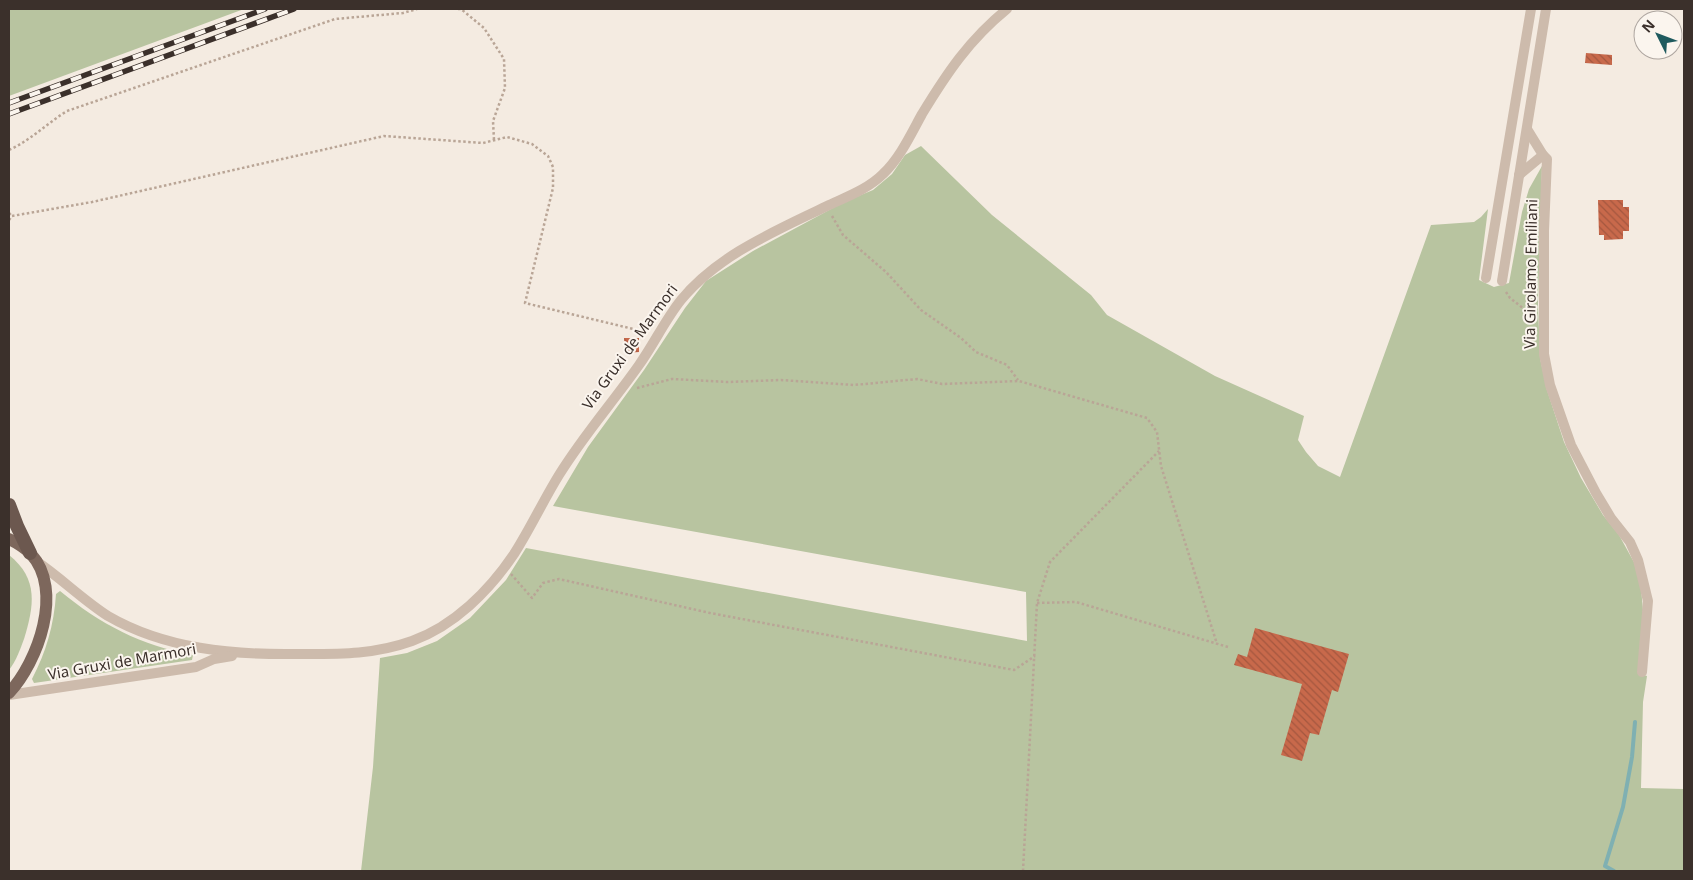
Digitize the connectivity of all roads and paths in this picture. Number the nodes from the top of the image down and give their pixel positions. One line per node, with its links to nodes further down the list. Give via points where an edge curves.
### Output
1 (416, 9): 8 (path, via 335,19 67,111 26,142)
2 (458, 9): 7 (path, via 484,28 504,59 505,88 493,121)
3 (1007, 9): 11 (street, Via Gruxi de Marmori, via 962,53 884,173 869,185)
4 (1531, 9): 14 (street)
5 (1546, 9): 6 (street, Via Girolamo Emiliani)
6 (1527, 129): 9 (street); 10 (street, Via Girolamo Emiliani)
7 (494, 140): 12 (path, via 483,143 384,136 92,202); 17 (path, via 507,137 532,144 548,156 553,167 554,188 525,303 643,333)
8 (9, 150)
9 (1543, 155): 10 (street); 16 (street, Via Girolamo Emiliani, via 1547,159)
10 (1519, 175): 15 (street, Via Girolamo Emiliani)
11 (827, 206): 17 (street, Via Gruxi de Marmori, via 723,261 680,301); 18 (path, via 843,235 886,272 921,310 976,352 1007,365)
12 (10, 215): 13 (path)
13 (9, 220)
14 (1486, 278)
15 (1502, 281): 16 (path, via 1510,298)
16 (1543, 324): 30 (street, Via Girolamo Emiliani, via 1550,385 1571,445 1596,493 1630,542 1638,560 1648,601)
17 (660, 331): 19 (street, Via Gruxi de Marmori)
18 (1019, 381): 19 (path, via 942,384 917,379 854,386 781,380 672,379 641,388); 20 (path, via 1147,418 1157,432)
19 (623, 387): 24 (street, Via Gruxi de Marmori, via 564,468)
20 (1159, 451): 25 (path, via 1050,562); 26 (path)
21 (9, 505): 23 (highway)
22 (9, 539): 23 (main road)
23 (33, 557): 28 (street, Via Gruxi de Marmori, via 90,604 125,625 193,647); 31 (main road, via 43,572 47,587 44,624 24,674)
24 (504, 566): 28 (street, Via Gruxi de Marmori, via 459,615 414,640 366,653); 29 (path, via 532,598 543,583 559,579 710,613 1014,670)
25 (1037, 603): 26 (path, via 1076,602); 29 (path)
26 (1217, 644): 27 (path)
27 (1228, 647)
28 (240, 654): 31 (street, Via Gruxi de Marmori, via 214,659 196,667)
29 (1035, 656): 32 (path)
30 (1642, 672)
31 (9, 694)
32 (1023, 871)

